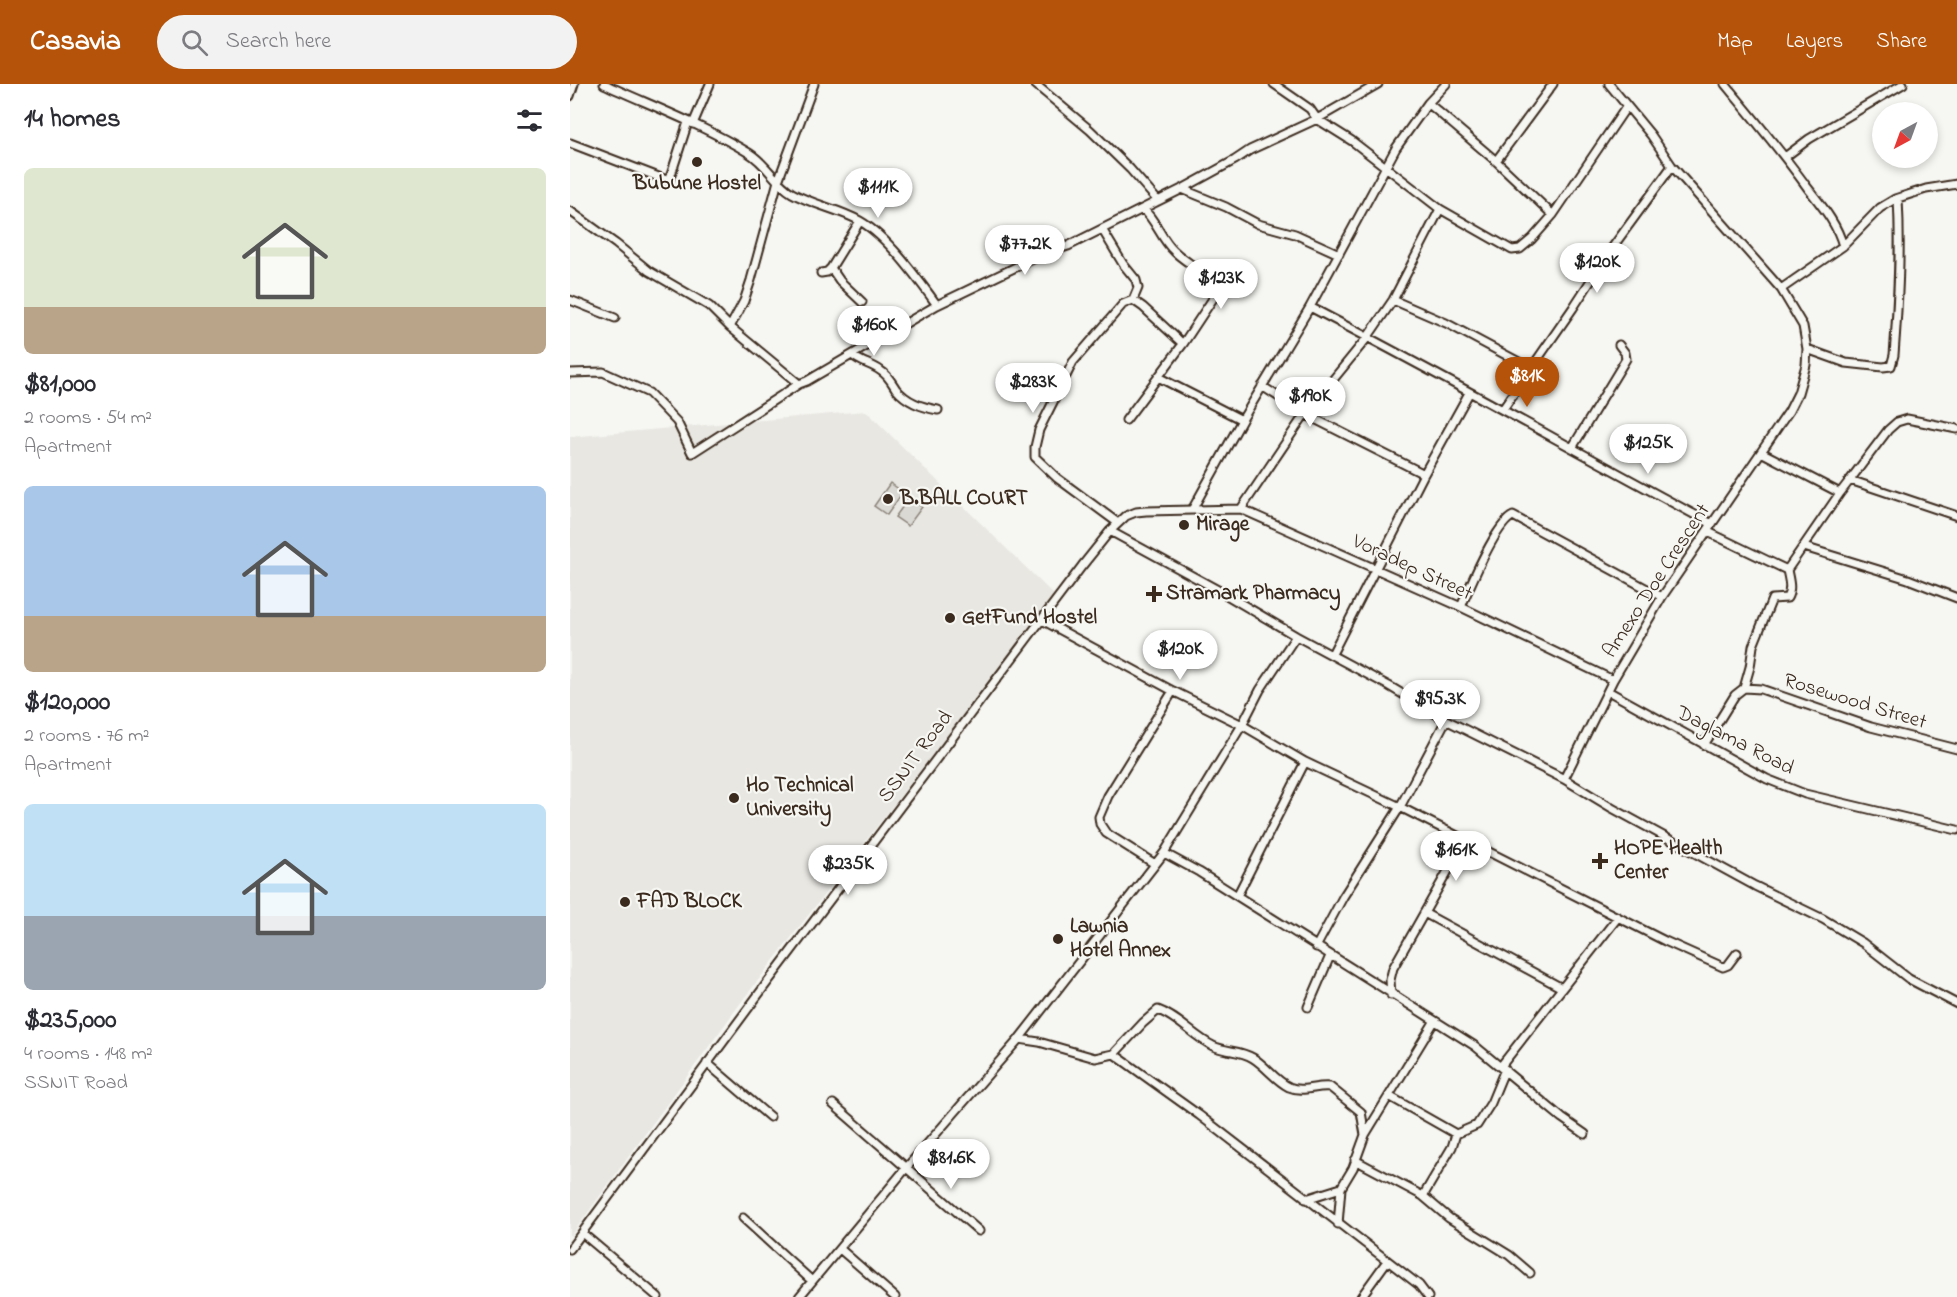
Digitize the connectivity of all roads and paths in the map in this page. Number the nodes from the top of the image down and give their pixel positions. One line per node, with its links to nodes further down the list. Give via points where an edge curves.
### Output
1 (574, 84): 14 (street)
2 (604, 84): 18 (street)
3 (710, 84): 18 (street)
4 (814, 84): 24 (street)
5 (1035, 84): 13 (street)
6 (1274, 84): 17 (street, via 1310,109)
7 (1378, 84): 17 (street)
8 (1446, 84): 15 (street)
9 (1554, 84): 21 (street)
10 (1609, 84): 16 (street, Amexo Doe Crescent)
11 (1903, 84): 20 (street)
12 (1730, 85): 20 (street)
13 (1044, 87): 28 (street)
14 (570, 96)
15 (1428, 103): 21 (street); 22 (street)
16 (1627, 106): 23 (street, Amexo Doe Crescent); 32 (street)
17 (1317, 119): 22 (street); 26 (street, via 1250,150)
18 (690, 123): 19 (street, via 669,181); 24 (street, via 748,153 768,168)
19 (570, 143)
20 (1785, 157): 35 (street, via 1831,219)
21 (1496, 161): 32 (street)
22 (1386, 166): 30 (street); 36 (street)
23 (1672, 166): 39 (street, Amexo Doe Crescent); 53 (street)
24 (778, 182): 33 (street, via 791,193); 47 (street, via 751,280)
25 (1957, 184): 27 (street)
26 (1182, 189): 28 (street); 36 (street, via 1258,224 1295,234)
27 (1898, 198): 35 (street, via 1880,208); 51 (street, via 1901,248 1891,366 1846,363)
28 (1158, 201): 29 (street)
29 (1143, 209): 34 (street); 49 (street, via 1173,250 1214,285 1216,294)
30 (1440, 209): 32 (street, via 1512,250 1533,239); 42 (street)
31 (570, 211): 47 (street, via 649,271 709,306)
32 (1553, 215)
33 (860, 221): 37 (street); 44 (street, via 912,271)
34 (1102, 230): 41 (street, via 1136,280 1138,288); 44 (street)
35 (1843, 246): 39 (street)
36 (1339, 254): 45 (street)
37 (831, 268): 38 (street); 43 (street)
38 (821, 273)
39 (1781, 289): 51 (street, Amexo Doe Crescent, via 1803,326)
40 (570, 300): 46 (street)
41 (1133, 300): 49 (street); 73 (street, via 1123,304 1073,363 1039,430 1035,447 1035,457 1057,478)
42 (1393, 300): 48 (street); 53 (street)
43 (862, 302)
44 (938, 305): 52 (street)
45 (1310, 307): 48 (street); 57 (street)
46 (615, 318)
47 (730, 327): 56 (street)
48 (1367, 338): 58 (street); 61 (street)
49 (1184, 344): 55 (street)
50 (1619, 345): 65 (street, via 1626,359)
51 (1807, 349): 66 (street, Amexo Doe Crescent, via 1798,393)
52 (852, 355): 56 (street); 60 (street, via 882,371 909,401)
53 (1532, 369): 59 (street)
54 (570, 373): 56 (street, via 603,372 649,393 677,422 692,453)
55 (1158, 377): 62 (street); 63 (street)
56 (799, 384)
57 (1262, 386): 61 (street); 63 (street)
58 (1469, 393): 59 (street); 67 (street)
59 (1503, 409): 65 (street)
60 (938, 410)
61 (1305, 414): 67 (street); 70 (street)
62 (1126, 420)
63 (1242, 420): 71 (street)
64 (1957, 427): 68 (street, via 1907,419 1897,422)
65 (1572, 448): 74 (street)
66 (1761, 452): 69 (street); 74 (street, Amexo Doe Crescent)
67 (1424, 474): 78 (street)
68 (1850, 480): 69 (street); 72 (street)
69 (1840, 493): 77 (street)
70 (1241, 509): 71 (street, Voradep Street); 78 (street, Voradep Street)
71 (1191, 510): 73 (street, SSNIT Road, via 1136,512)
72 (1957, 516)
73 (1118, 524): 75 (street, SSNIT Road)
74 (1712, 524): 76 (street, Amexo Doe Crescent)
75 (1110, 531): 83 (street, SSNIT Road); 84 (street)
76 (1708, 532): 79 (street); 80 (street, Amexo Doe Crescent)
77 (1804, 547): 79 (street); 81 (street)
78 (1376, 569): 82 (street, Voradep Street); 85 (street)
79 (1787, 570): 87 (street, via 1790,592 1787,598 1772,599 1766,610)
80 (1662, 597): 82 (street, via 1513,516 1497,534); 86 (street, Amexo Doe Crescent)
81 (1957, 598)
82 (1461, 608): 86 (street, Voradep Street)
83 (1042, 620): 88 (street); 114 (street, SSNIT Road)
84 (1296, 636): 85 (street); 91 (street)
85 (1332, 654): 90 (street)
86 (1613, 680): 89 (street, Amexo Doe Crescent)
87 (1743, 688): 92 (street, via 1734,695); 93 (street, Rosewood Street, via 1761,689 1871,728)
88 (1173, 691): 91 (street); 100 (street, via 1099,817 1106,833)
89 (1608, 691): 92 (street, Daglama Road); 95 (street, Amexo Doe Crescent)
90 (1446, 720): 95 (street); 96 (street)
91 (1242, 725): 94 (street); 99 (street)
92 (1704, 745): 97 (street, Daglama Road, via 1767,779 1805,794)
93 (1957, 749)
94 (1305, 762): 96 (street); 101 (street)
95 (1564, 779): 109 (street, via 1755,886 1823,919 1863,943 1894,970)
96 (1400, 807): 98 (street); 104 (street)
97 (1957, 830)
98 (1466, 839): 102 (street); 103 (street)
99 (1164, 853): 100 (street); 101 (street)
100 (1155, 864): 112 (street)
101 (1237, 896): 104 (street)
102 (1424, 913): 107 (street); 108 (street, via 1390,974)
103 (1618, 917): 105 (street, via 1723,968); 107 (street)
104 (1317, 947): 106 (street)
105 (1737, 953)
106 (1330, 956): 108 (street); 110 (street)
107 (1562, 988): 115 (street)
108 (1391, 995): 111 (street)
109 (1957, 1004)
110 (1308, 1007)
111 (1434, 1022): 115 (street); 116 (street)
112 (1019, 1040): 113 (street, via 1095,1058); 123 (street)
113 (1114, 1054): 121 (street, via 1158,1010 1210,1045 1254,1059 1290,1088 1330,1087 1361,1112); 126 (street)
114 (707, 1063): 118 (street); 130 (street, SSNIT Road)
115 (1503, 1068): 119 (street, via 1491,1103 1477,1125); 120 (street)
116 (1389, 1096): 119 (street); 121 (street)
117 (833, 1104): 123 (street)
118 (771, 1117)
119 (1456, 1134): 125 (street)
120 (1585, 1134)
121 (1365, 1135): 122 (street)
122 (1355, 1160): 124 (street); 125 (street)
123 (907, 1167): 129 (street); 132 (street)
124 (1341, 1188): 126 (street); 128 (street)
125 (1423, 1196): 134 (street)
126 (1306, 1199): 128 (street)
127 (743, 1218): 135 (street)
128 (1338, 1224): 133 (street)
129 (979, 1231)
130 (582, 1233): 131 (street, SSNIT Road); 136 (street)
131 (570, 1249)
132 (840, 1249): 135 (street); 138 (street)
133 (1387, 1261): 139 (street); 140 (street, via 1419,1285)
134 (1530, 1273)
135 (812, 1281): 137 (street)
136 (658, 1297)
137 (799, 1297)
138 (895, 1297)
139 (1361, 1297)
140 (1428, 1297)

